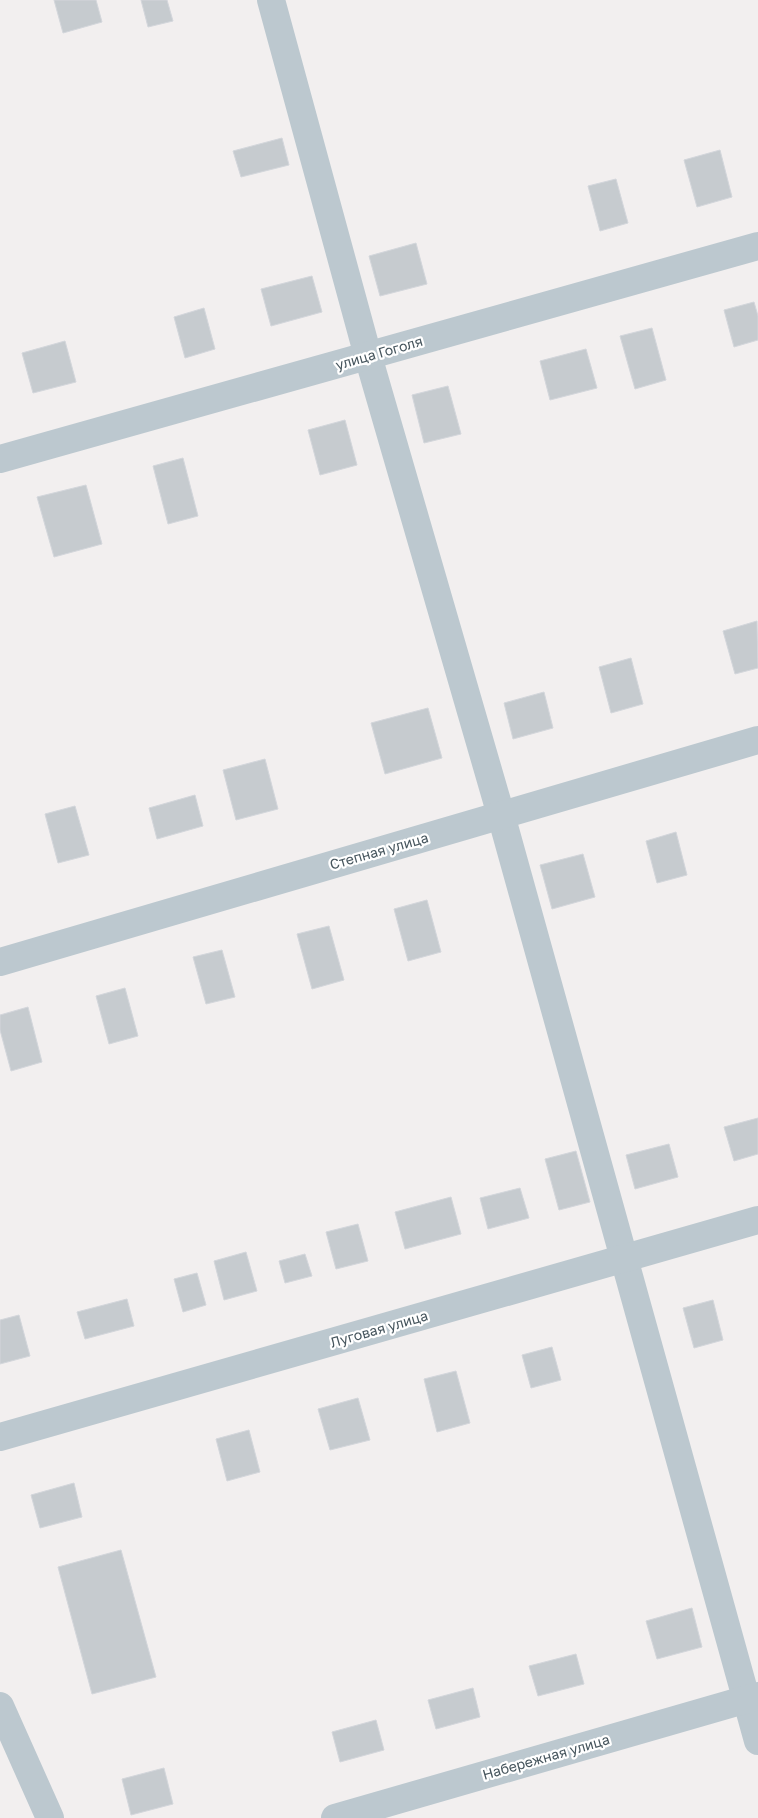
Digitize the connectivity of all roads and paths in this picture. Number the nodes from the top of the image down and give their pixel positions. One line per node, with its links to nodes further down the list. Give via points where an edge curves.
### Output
1 (271, 0): 3 (street)
2 (758, 246): 3 (street, улица Гоголя)
3 (368, 356): 4 (street, улица Гоголя); 6 (street)
4 (0, 459)
5 (758, 740): 6 (street, Степная улица)
6 (501, 815): 7 (street, Степная улица); 9 (street)
7 (0, 962)
8 (758, 1220): 9 (street, Луговая улица)
9 (625, 1258): 10 (street, Луговая улица); 11 (street)
10 (0, 1437)
11 (752, 1698): 13 (street); 15 (street, Набережная улица)
12 (0, 1706): 14 (street)
13 (758, 1741)
14 (50, 1818)
15 (335, 1818)

